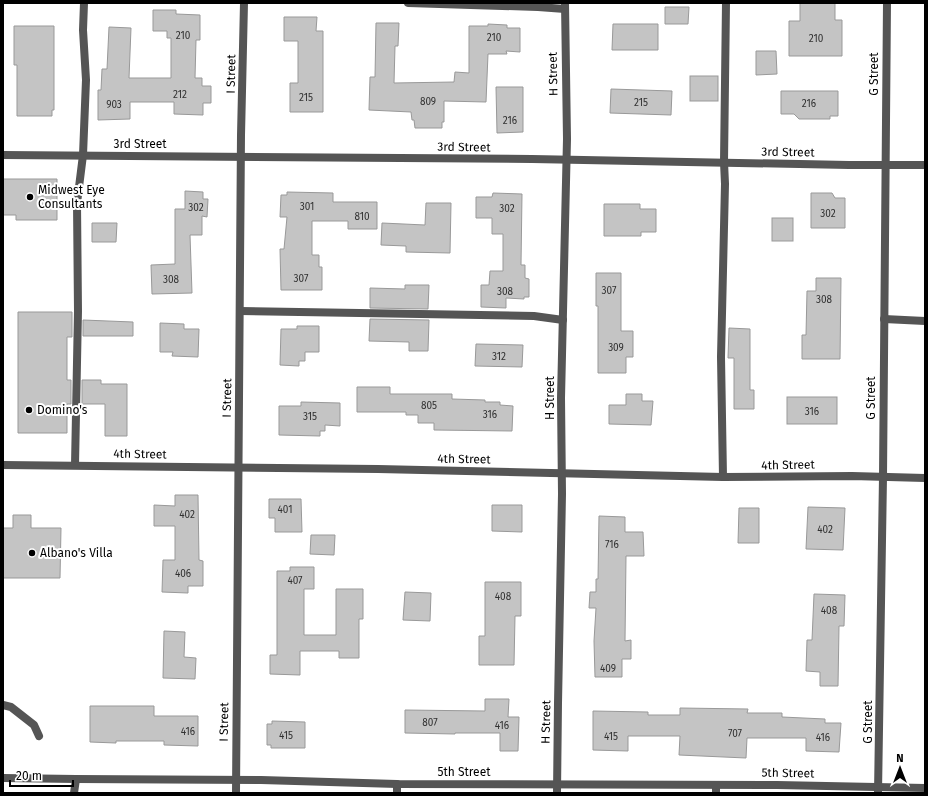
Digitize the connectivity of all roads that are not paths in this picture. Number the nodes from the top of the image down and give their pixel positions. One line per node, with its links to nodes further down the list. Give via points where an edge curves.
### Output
1 (84, 3): 8 (street, via 86,80)
2 (244, 3): 9 (street, I Street)
3 (408, 3): 6 (street)
4 (726, 3): 11 (street)
5 (887, 3): 12 (street, G Street)
6 (565, 6): 10 (street, H Street)
7 (3, 155): 8 (street, 3rd Street)
8 (83, 156): 9 (street, 3rd Street); 19 (street, via 77,203)
9 (242, 157): 10 (street, 3rd Street); 14 (street, I Street)
10 (566, 160): 11 (street, 3rd Street); 16 (street, H Street)
11 (724, 162): 12 (street, 3rd Street); 22 (street, via 721,357)
12 (886, 164): 13 (street, 3rd Street); 15 (street, G Street)
13 (925, 165)
14 (240, 311): 16 (street, via 534,316); 20 (street, I Street)
15 (884, 319): 17 (street); 23 (street, G Street)
16 (563, 320): 21 (street, H Street)
17 (925, 321)
18 (3, 465): 19 (street, 4th Street)
19 (75, 465): 20 (street, 4th Street)
20 (238, 468): 21 (street, 4th Street); 29 (street, I Street)
21 (562, 473): 22 (street, 4th Street); 31 (street, H Street)
22 (723, 477): 23 (street, 4th Street)
23 (883, 477): 24 (street, 4th Street); 34 (street, G Street)
24 (925, 478)
25 (3, 705): 26 (street, via 11,707 34,725)
26 (39, 736)
27 (3, 778): 28 (street, 5th Street)
28 (76, 779): 29 (street, 5th Street); 35 (street)
29 (236, 780): 30 (street, 5th Street); 36 (street, I Street)
30 (397, 784): 31 (street, 5th Street); 37 (street)
31 (557, 784): 33 (street, 5th Street); 38 (street, H Street)
32 (925, 788): 34 (street, 5th Street)
33 (716, 789): 34 (street, 5th Street)
34 (878, 790)
35 (74, 793)
36 (236, 793)
37 (397, 793)
38 (557, 793)

